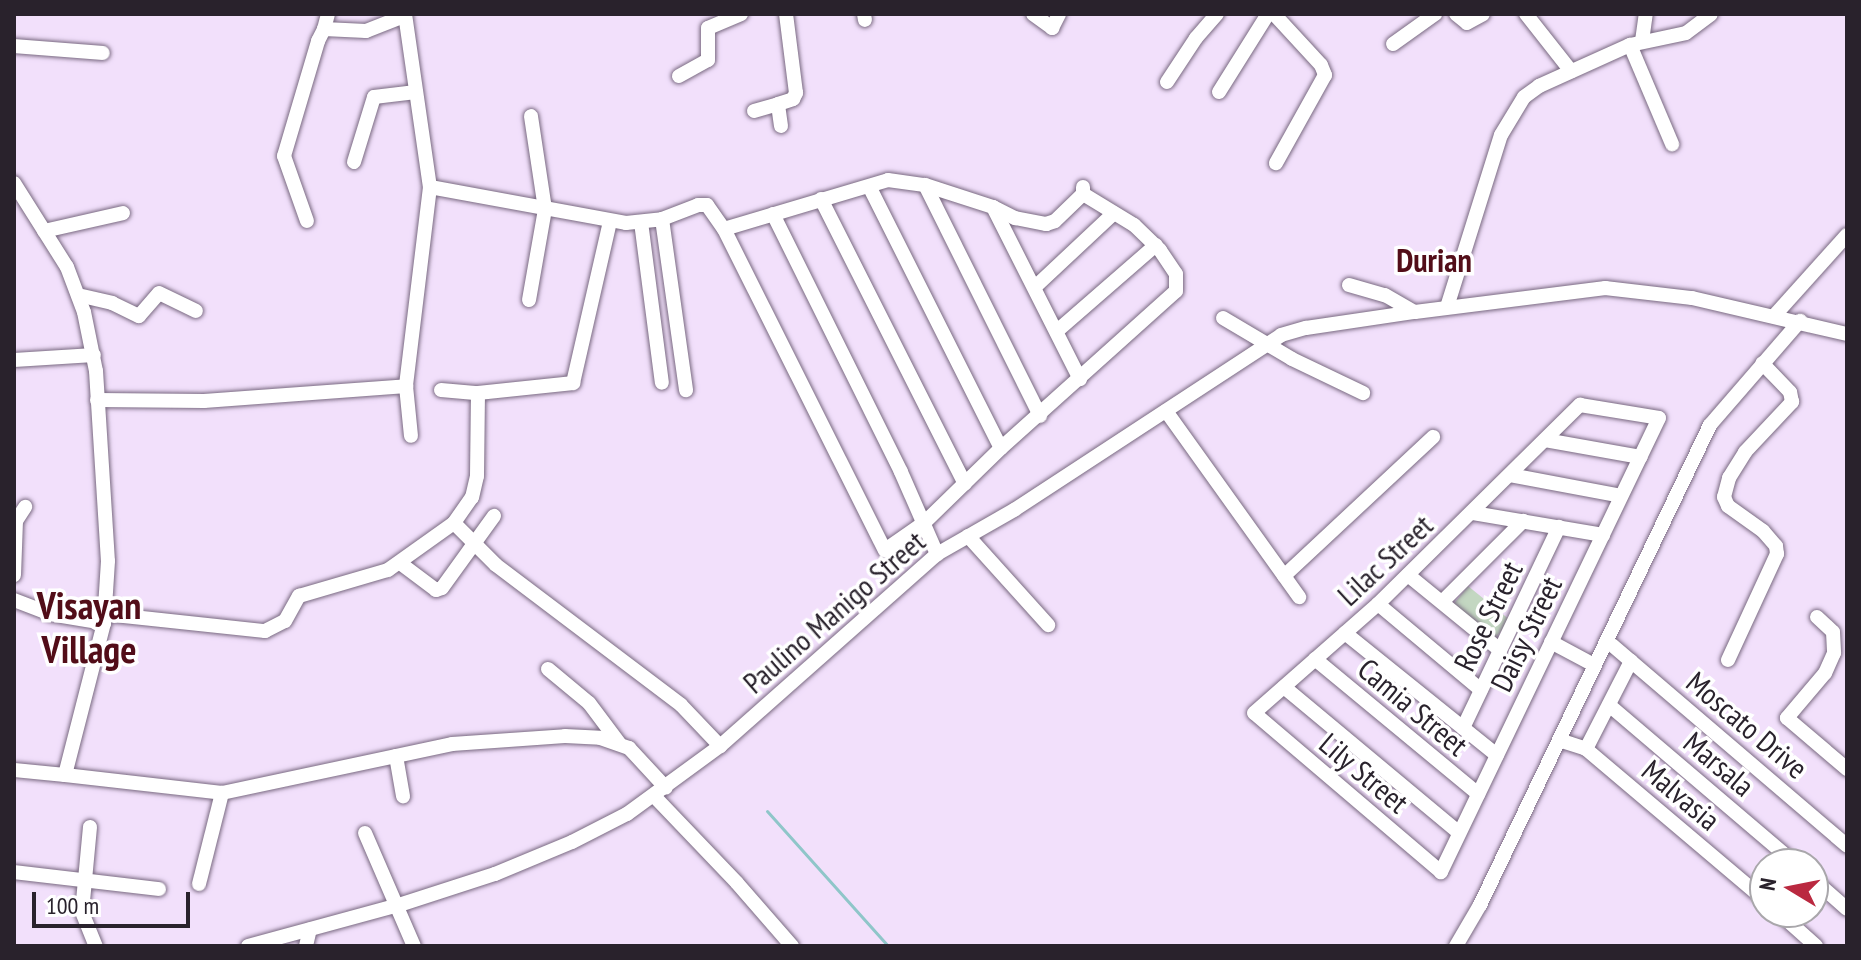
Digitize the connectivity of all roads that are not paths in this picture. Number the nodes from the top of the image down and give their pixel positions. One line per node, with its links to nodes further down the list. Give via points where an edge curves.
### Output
1 (328, 14): 15 (street)
2 (741, 14): 21 (street, via 708,28 708,60)
3 (786, 14): 25 (street, via 796,93)
4 (1033, 14): 5 (street, via 1052,28)
5 (1059, 14)
6 (1217, 14): 22 (street)
7 (1271, 14): 24 (street); 31 (street, via 1325,75)
8 (1435, 14): 17 (street)
9 (1456, 14): 10 (street, via 1467,23)
10 (1483, 14)
11 (1526, 14): 20 (street)
12 (1646, 14): 16 (street)
13 (1711, 14): 16 (street, via 1686,33)
14 (405, 15): 15 (street, via 366,31); 23 (street)
15 (324, 29): 43 (street, via 284,156)
16 (1636, 43): 20 (street); 29 (street)
17 (1393, 44)
18 (14, 46): 19 (street)
19 (103, 53)
20 (1571, 71): 54 (street, via 1539,86 1510,115)
21 (679, 76)
22 (1167, 82)
23 (416, 92): 30 (street, via 374,97); 34 (street)
24 (1219, 92)
25 (778, 104): 26 (street); 28 (street)
26 (754, 111)
27 (531, 116): 38 (street)
28 (781, 126)
29 (1672, 144)
30 (354, 162)
31 (1276, 163)
32 (14, 183): 47 (street)
33 (925, 185): 35 (street, via 888,180); 37 (street); 75 (street)
34 (430, 187): 38 (street); 68 (street)
35 (870, 188): 36 (street); 80 (street)
36 (821, 199): 41 (street); 83 (street)
37 (993, 207): 40 (street, via 1046,224 1083,191); 51 (street)
38 (545, 209): 44 (street); 53 (street)
39 (123, 213): 47 (street)
40 (1114, 213): 49 (street); 51 (street)
41 (773, 214): 46 (street); 89 (street)
42 (662, 219): 45 (street); 46 (street, via 702,204); 70 (street)
43 (307, 221)
44 (610, 221): 45 (street); 71 (street, via 573,383)
45 (641, 222): 67 (street)
46 (724, 229): 89 (street, via 882,548 891,549)
47 (44, 231): 52 (street)
48 (1847, 235): 57 (street)
49 (1156, 245): 60 (street); 66 (street, via 1176,274 1176,291)
50 (1349, 285): 56 (street, via 1385,295)
51 (1035, 287): 60 (street)
52 (78, 295): 55 (street, via 139,316 159,293); 63 (street)
53 (529, 300)
54 (1447, 307): 56 (street, Paulino Manigo Street); 57 (street, Paulino Manigo Street, via 1605,288)
55 (196, 311)
56 (1415, 312): 62 (street, Paulino Manigo Street, via 1306,328)
57 (1774, 316): 59 (street, Paulino Manigo Street)
58 (1223, 318): 62 (street)
59 (1800, 321): 61 (street, Paulino Manigo Street); 65 (street)
60 (1057, 331): 66 (street)
61 (1847, 334)
62 (1267, 343): 72 (street); 74 (street, Paulino Manigo Street)
63 (94, 355): 64 (street); 73 (street)
64 (14, 360)
65 (1762, 363): 112 (street, via 1790,392 1792,402 1745,452 1724,497 1768,537 1777,554); 114 (street, via 1710,425)
66 (1080, 379): 75 (street)
67 (662, 383)
68 (406, 386): 73 (street, via 204,401); 77 (street)
69 (441, 390): 71 (street)
70 (686, 390)
71 (478, 393): 90 (street, via 477,476 472,497)
72 (1363, 393)
73 (97, 400): 105 (street, via 108,542)
74 (1166, 411): 93 (street, Paulino Manigo Street); 99 (street)
75 (1040, 416): 80 (street)
76 (1659, 418): 79 (street, Lilac Street, via 1580,405); 81 (street, Daisy Street)
77 (411, 436)
78 (1433, 437): 99 (street)
79 (1545, 440): 81 (street); 82 (street, Lilac Street)
80 (1001, 448): 83 (street)
81 (1640, 457): 84 (street, Daisy Street)
82 (1510, 475): 84 (street); 86 (street, Lilac Street)
83 (965, 484): 89 (street)
84 (1621, 496): 92 (street, Daisy Street)
85 (25, 507): 97 (street, via 16,521)
86 (1473, 513): 88 (street); 98 (street, Lilac Street)
87 (494, 516): 94 (street)
88 (1523, 521): 91 (street); 102 (street)
89 (925, 522): 95 (street)
90 (454, 523): 94 (street); 96 (street)
91 (1559, 527): 92 (street); 110 (street, Rose Street)
92 (1603, 535): 108 (street, Daisy Street)
93 (968, 536): 95 (street, Paulino Manigo Street); 106 (street)
94 (473, 545): 96 (street, via 436,590); 123 (street, via 681,705)
95 (937, 554): 123 (street, Paulino Manigo Street)
96 (400, 563): 105 (street, via 299,596 285,621 265,631)
97 (14, 575)
98 (1408, 575): 102 (street); 103 (street, Lilac Street)
99 (1284, 576): 100 (street)
100 (1299, 597)
101 (15, 602): 105 (street, via 50,614)
102 (1442, 602): 110 (street)
103 (1378, 604): 107 (street, Lilac Street); 117 (street)
104 (1817, 617): 127 (street, via 1833,632 1834,653 1818,682 1787,718)
105 (104, 618): 129 (street)
106 (1048, 625)
107 (1345, 633): 111 (street, Lilac Street); 120 (street)
108 (1551, 642): 114 (street); 125 (street, Daisy Street)
109 (1612, 645): 113 (street, Moscato Drive)
110 (1500, 650): 117 (street, Rose Street)
111 (1315, 659): 116 (street, Lilac Street); 132 (street, Camia Street)
112 (1728, 660)
113 (1631, 661): 118 (street); 137 (street, Moscato Drive)
114 (1594, 665): 121 (street)
115 (548, 669): 122 (street, via 589,703)
116 (1284, 687): 119 (street, Lilac Street); 136 (street, Lily Street)
117 (1481, 690): 120 (street, Rose Street)
118 (1609, 705): 124 (street); 138 (street, Marsala)
119 (1254, 713): 140 (street, Lily Street)
120 (1463, 728): 125 (street)
121 (1559, 740): 124 (street, Malvasia); 155 (street)
122 (619, 743): 126 (street, via 525,737); 130 (street, via 637,755)
123 (720, 746): 130 (street, Paulino Manigo Street)
124 (1586, 749): 143 (street, Malvasia)
125 (1497, 755): 132 (street, Daisy Street)
126 (396, 756): 131 (street); 133 (street)
127 (1847, 769)
128 (14, 770): 129 (street)
129 (65, 775): 131 (street)
130 (660, 792): 146 (street, Paulino Manigo Street, via 601,829 552,851); 154 (street)
131 (222, 793): 142 (street)
132 (1478, 794): 136 (street, Daisy Street)
133 (403, 796)
134 (90, 827): 141 (street)
135 (365, 833): 146 (street)
136 (1459, 833): 140 (street, Daisy Street)
137 (1847, 846)
138 (1777, 848)
139 (14, 872): 141 (street)
140 (1441, 872)
141 (83, 878): 144 (street); 151 (street, via 82,912)
142 (199, 884)
143 (1749, 887)
144 (159, 889)
145 (1829, 893): 147 (street)
146 (399, 905): 149 (street, Paulino Manigo Street); 150 (street)
147 (1847, 909)
148 (1796, 928): 156 (street)
149 (310, 929): 152 (street, Paulino Manigo Street); 153 (street)
150 (413, 945)
151 (96, 946)
152 (248, 946)
153 (306, 946)
154 (792, 946)
155 (1456, 946)
156 (1816, 946)

